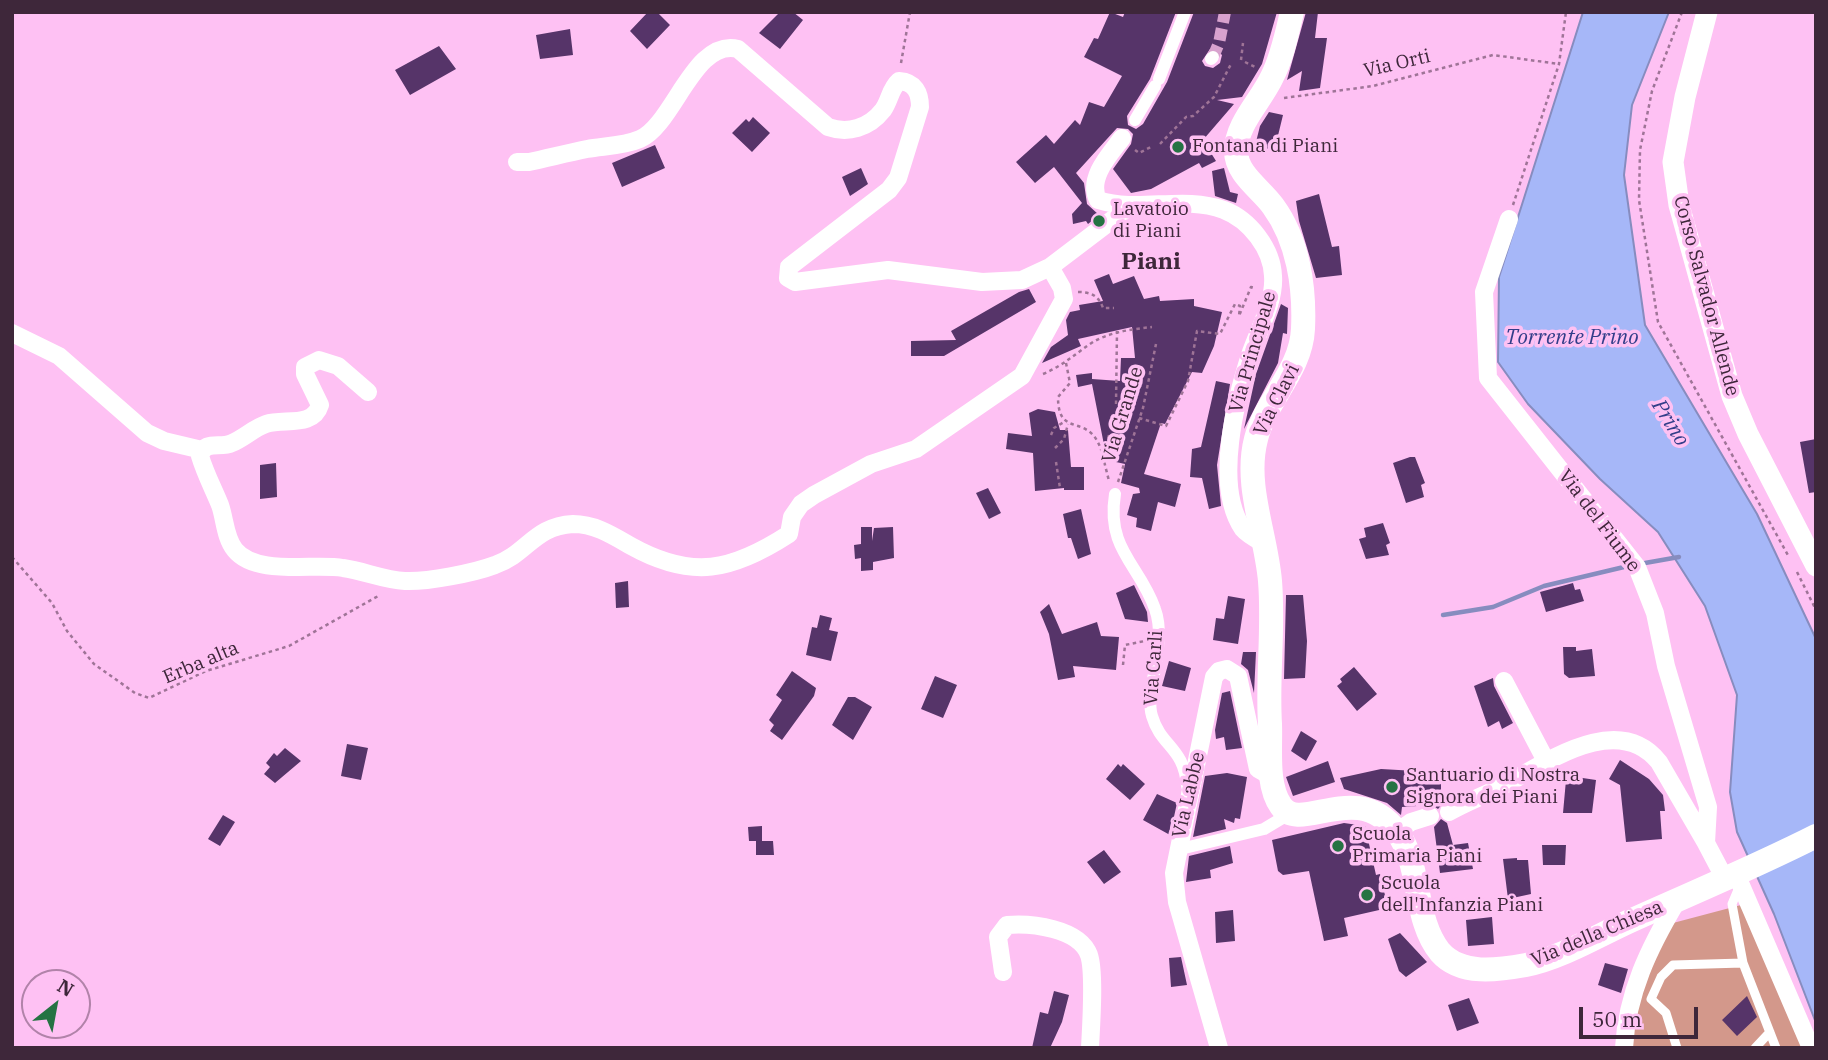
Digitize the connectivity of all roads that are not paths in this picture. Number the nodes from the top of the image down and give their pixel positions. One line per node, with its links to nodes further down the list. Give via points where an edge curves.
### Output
1 (1185, 12): 4 (street, Via Principale, via 1157,82)
2 (1292, 12): 13 (main road, Via Clavi, via 1273,75 1246,120 1236,152 1238,166 1283,223 1296,254 1302,287 1302,346 1256,438 1253,483)
3 (1707, 12): 14 (street, Corso Salvador Allende, via 1674,162 1679,205 1732,396)
4 (1129, 128): 6 (street, Via Principale, via 1104,163 1094,191 1098,200)
5 (517, 162): 8 (street, via 641,139 661,120 698,68 721,47 738,49 828,127 841,131 852,131 882,111 892,87 899,80 907,81 916,88 920,107 898,178 789,267 788,278 795,282 888,270 982,282 1022,281)
6 (1129, 207): 8 (street); 13 (street, Via Principale, via 1182,202 1225,211 1244,222 1267,252 1273,275 1270,298 1240,384 1229,493 1244,530)
7 (1509, 219): 24 (street, Via del Fiume, via 1484,292 1488,378 1636,568 1655,613 1708,807)
8 (1050, 267): 11 (street, via 1064,299 1022,376 916,449 871,464 822,490 801,505 792,517 789,534 729,566 674,566 608,532 574,524 546,529 495,566 405,581 343,568 274,565 234,549 200,456)
9 (12, 333): 11 (street, via 59,356 147,433 164,442)
10 (368, 392): 11 (street, via 338,366 318,360 305,368 304,374 320,405 312,416 267,423 230,444)
11 (202, 450)
12 (1115, 494): 18 (street, Via Carli, via 1116,533 1156,609 1159,639 1150,712 1161,735 1184,762)
13 (1265, 544): 17 (main road, Via Clavi, via 1270,583)
14 (1816, 566)
15 (1504, 681): 16 (street)
16 (1546, 761): 19 (street); 24 (street, via 1602,741 1624,740 1651,751)
17 (1272, 777): 18 (street, Via Labbe, via 1258,769 1238,676 1223,669 1214,677); 20 (main road, via 1280,805)
18 (1188, 799): 25 (street, Via Labbe)
19 (1449, 812)
20 (1289, 814): 22 (main road, via 1305,816 1359,807); 25 (street, via 1264,829)
21 (1430, 816): 22 (street)
22 (1397, 832): 27 (main road, Via della Chiesa, via 1432,937 1441,953 1467,969 1530,964)
23 (1816, 836): 26 (main road, Via della Chiesa)
24 (1706, 842): 26 (street)
25 (1176, 850): 32 (street, Via Labbe, via 1177,902)
26 (1737, 878): 27 (main road, Via della Chiesa); 28 (lane, via 1732,904); 37 (street)
27 (1677, 901): 33 (street, Via della Chiesa, via 1652,943 1633,993)
28 (1743, 963): 30 (lane); 34 (lane, via 1673,965 1661,977 1651,999 1666,1013)
29 (1003, 972): 31 (street, via 998,937 1007,925 1032,925 1080,942 1089,957)
30 (1770, 1032): 35 (lane); 36 (lane)
31 (1090, 1048)
32 (1219, 1048)
33 (1624, 1048)
34 (1677, 1048)
35 (1755, 1048)
36 (1776, 1048)
37 (1811, 1048)

